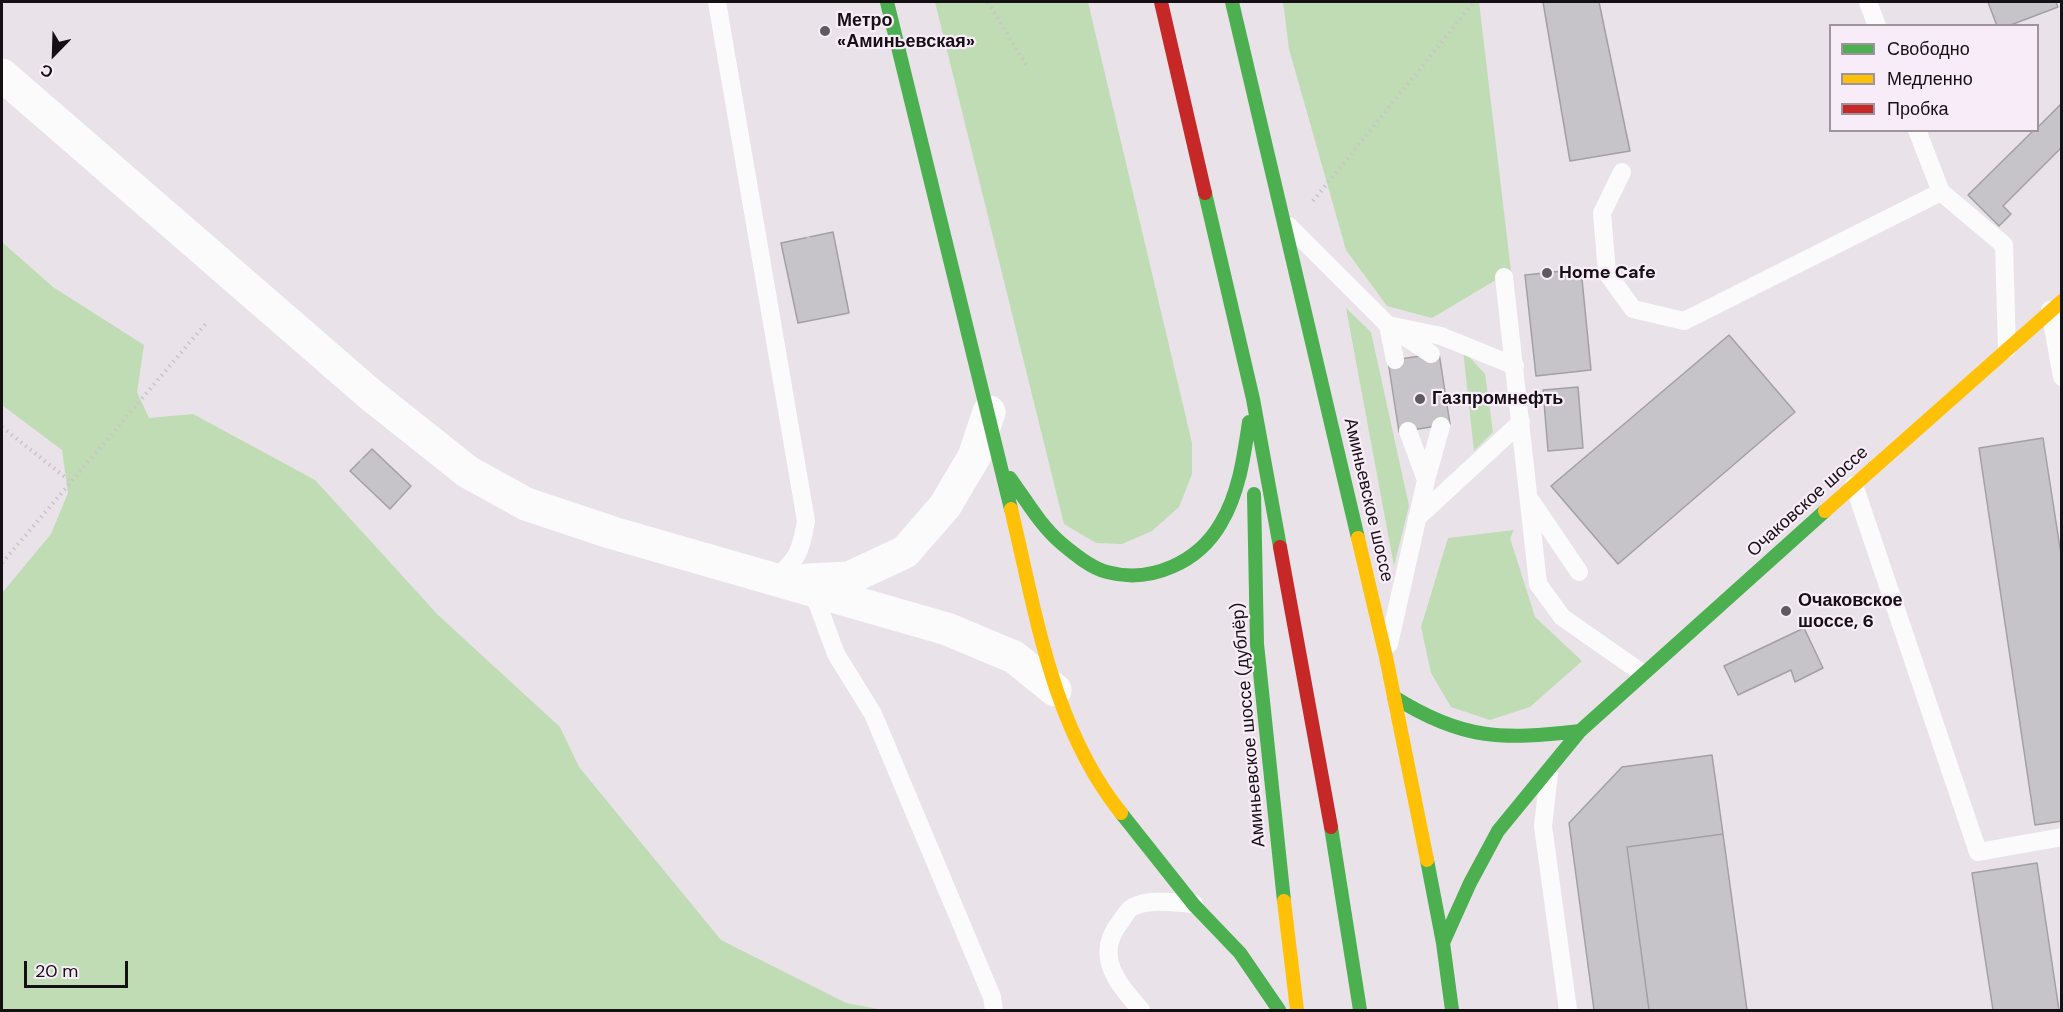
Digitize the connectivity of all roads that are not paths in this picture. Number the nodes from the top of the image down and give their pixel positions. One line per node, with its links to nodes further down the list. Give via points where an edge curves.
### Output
1 (717, 2): 33 (lane, via 806,521 802,548 791,566)
2 (887, 2): 23 (main road)
3 (1161, 2): 22 (main road)
4 (1232, 2): 8 (main road, Аминьевское шоссе)
5 (1868, 2): 7 (lane)
6 (1249, 12): 8 (main road)
7 (1876, 24)
8 (1244, 51): 13 (main road, Аминьевское шоссе)
9 (2, 75): 33 (street, via 371,395 468,472 526,504 613,533)
10 (1918, 132): 12 (lane)
11 (1622, 172): 12 (lane, via 1602,213 1607,273 1633,309 1684,321)
12 (1941, 192): 17 (lane, via 2004,244)
13 (1286, 223): 16 (lane); 35 (main road, Аминьевское шоссе)
14 (1504, 277): 20 (lane)
15 (2056, 306): 17 (main road, Очаковское шоссе); 21 (lane)
16 (1388, 325): 18 (lane); 19 (lane); 20 (lane, via 1441,336)
17 (2007, 349): 29 (main road, Очаковское шоссе)
18 (1431, 354)
19 (1395, 360)
20 (1515, 366): 24 (lane)
21 (2061, 377)
22 (1253, 399): 27 (main road, via 1244,455 1229,509 1208,543 1183,563 1140,576 1106,572 1059,542); 47 (main road, Аминьевское шоссе (дублёр), via 1257,644); 48 (main road, via 1340,876)
23 (989, 412): 27 (main road); 33 (street, via 974,457 945,506 905,552 849,578)
24 (1521, 422): 30 (lane); 31 (lane)
25 (1442, 426): 28 (lane)
26 (1408, 431): 28 (lane)
27 (1003, 469): 37 (main road)
28 (1426, 480): 31 (lane)
29 (1854, 485): 36 (main road, Очаковское шоссе); 41 (lane, via 1978,852)
30 (1530, 500): 32 (lane); 36 (lane, via 1538,584 1562,617)
31 (1417, 518): 35 (lane)
32 (1579, 572)
33 (775, 578): 34 (street)
34 (812, 589): 37 (street, via 947,629 1014,657); 44 (lane, via 836,654 873,714 992,997)
35 (1386, 657): 38 (main road, Аминьевское шоссе)
36 (1642, 673): 39 (main road, Очаковское шоссе)
37 (1055, 690): 42 (main road, via 1085,760 1114,805)
38 (1394, 697): 39 (main road, via 1432,720 1469,733 1528,737); 43 (main road, Аминьевское шоссе)
39 (1580, 732): 40 (main road, Очаковское шоссе)
40 (1549, 772): 43 (main road, Очаковское шоссе, via 1498,831); 50 (lane, via 1543,826)
41 (2061, 837)
42 (1194, 904): 45 (lane, via 1158,902 1132,907 1112,932 1107,961); 46 (main road, via 1240,952)
43 (1443, 943): 49 (main road, Аминьевское шоссе)
44 (994, 1011)
45 (1141, 1011)
46 (1279, 1011)
47 (1297, 1011)
48 (1360, 1011)
49 (1452, 1011)
50 (1568, 1011)

